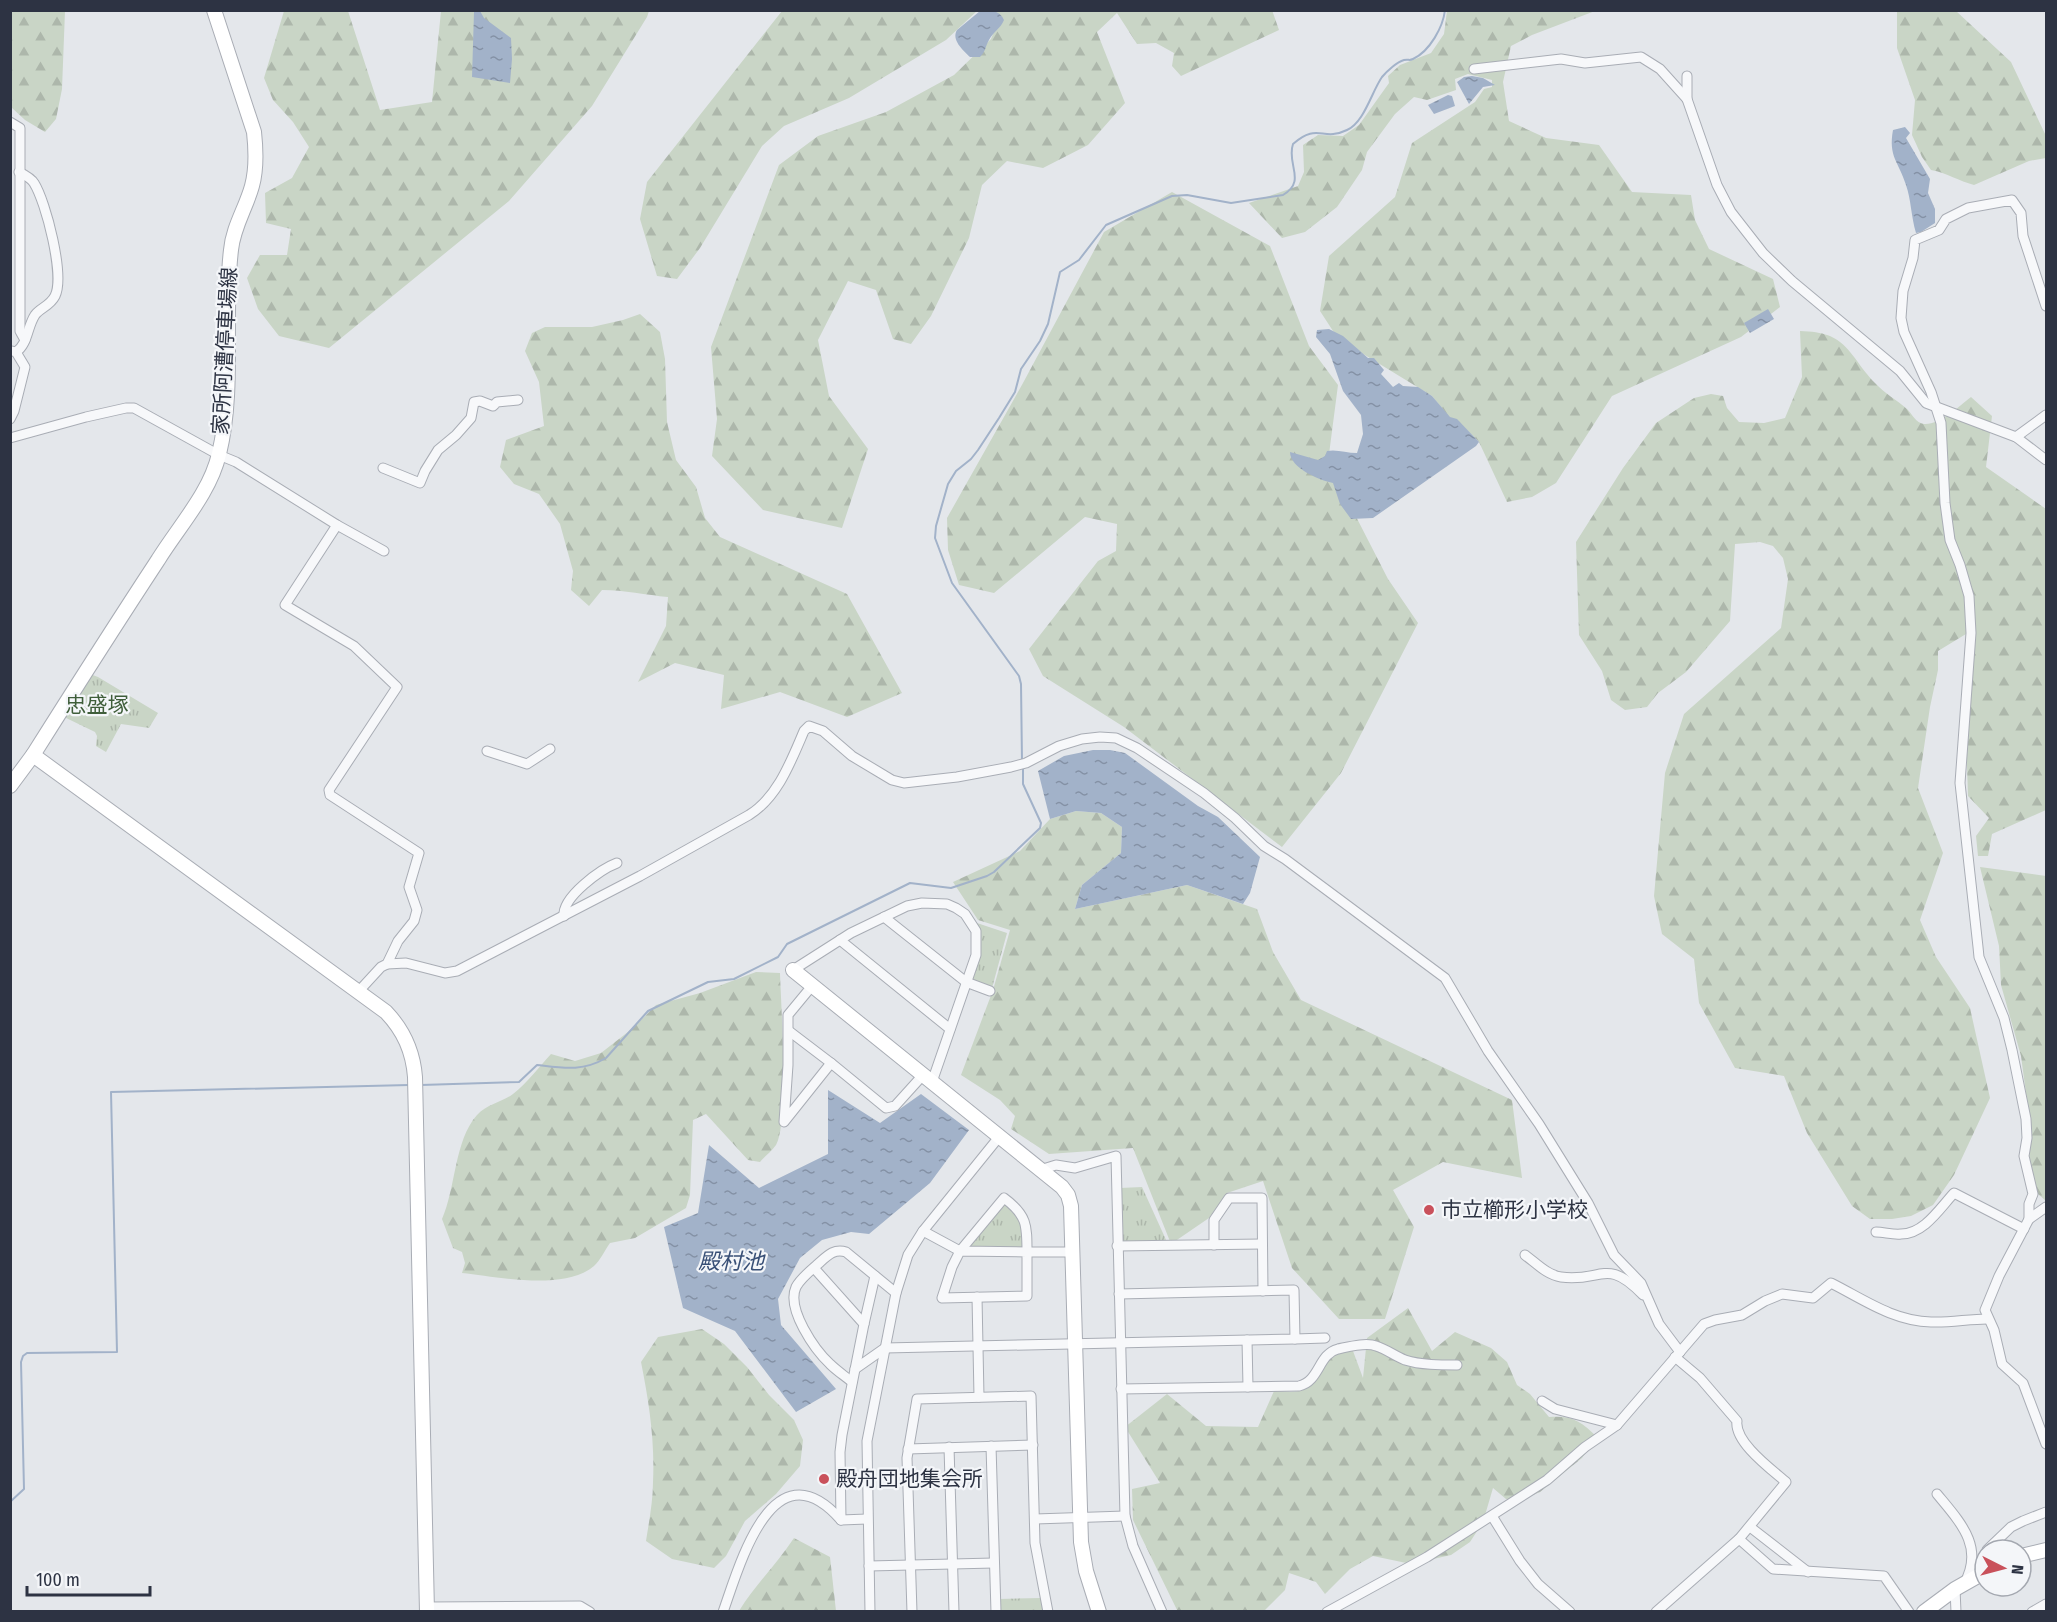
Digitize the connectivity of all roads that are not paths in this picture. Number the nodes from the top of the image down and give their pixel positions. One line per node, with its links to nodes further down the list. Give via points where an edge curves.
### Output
1 (214, 10): 17 (street, 家所阿漕停車場線, via 254,132 256,153 253,185 238,219 231,249 228,371)
2 (1474, 69): 4 (street, via 1561,59 1585,63 1641,57 1660,69)
3 (1687, 76): 4 (street)
4 (1687, 99): 12 (street, via 1717,185 1731,212 1763,253 1883,354 1920,397)
5 (10, 122): 6 (street, via 20,128)
6 (19, 172): 7 (street); 9 (street, via 31,179 38,192 51,232 57,269 56,296 35,314)
7 (15, 218): 9 (street, via 20,331)
8 (2046, 306): 12 (street, via 2023,236 2021,213 2012,200 1968,208 1946,219 1939,230 1915,240 1901,318)
9 (25, 340): 10 (street, via 21,348)
10 (13, 351): 14 (street, via 25,367)
11 (518, 400): 19 (street, via 493,406 474,402 471,418 438,450 420,483)
12 (1937, 408): 15 (street); 43 (street, via 1943,437 1950,540 1971,610 1960,783 1979,957 2004,1018 2026,1119 2025,1161 2033,1194)
13 (2046, 415): 15 (street)
14 (10, 419)
15 (2016, 437): 18 (street)
16 (10, 438): 17 (street, via 134,408)
17 (219, 455): 20 (street); 24 (street, 家所阿漕停車場線, via 196,503)
18 (2046, 460)
19 (383, 468)
20 (337, 525): 21 (street); 30 (street, via 285,605 354,646 397,687 329,790 330,795 419,853 409,887 417,914)
21 (384, 551)
22 (550, 749): 23 (street, via 527,764)
23 (486, 751)
24 (33, 755): 25 (street, 家所阿漕停車場線); 35 (street)
25 (10, 786)
26 (617, 863): 27 (street, via 598,872 584,885 564,909)
27 (564, 916): 30 (street, via 451,973 406,963); 60 (street, via 760,808 784,775 809,726 823,731 852,756 904,783 1018,765 1059,746 1091,738 1122,740 1225,808 1264,846 1444,978 1588,1203 1614,1255 1636,1277)
28 (884, 917): 29 (street); 32 (street); 32 (street, via 922,903 951,905 965,914 976,931 977,942)
29 (840, 940): 31 (street); 36 (street)
30 (387, 964): 35 (street)
31 (793, 970): 33 (street)
32 (966, 982): 34 (street); 36 (street)
33 (812, 986): 37 (street, via 788,1015); 39 (street)
34 (990, 991)
35 (358, 992): 104 (street, via 386,1012 399,1028 414,1066)
36 (950, 1029): 39 (street)
37 (789, 1030): 38 (street); 38 (street, via 784,1122)
38 (831, 1064): 39 (street, via 886,1108 896,1106)
39 (928, 1078): 40 (street)
40 (999, 1137): 41 (street); 45 (street)
41 (1040, 1170): 49 (street, via 1056,1166 1075,1168 1116,1156); 52 (street, via 1068,1195)
42 (2046, 1206): 43 (street)
43 (2028, 1219): 44 (street)
44 (2024, 1229): 46 (street, via 1954,1193 1918,1229 1899,1235); 61 (street, via 1988,1301)
45 (923, 1231): 50 (street); 57 (street, via 909,1255)
46 (1876, 1232)
47 (1262, 1244): 48 (street); 48 (street, via 1262,1198 1229,1198 1214,1220); 56 (street)
48 (1214, 1245): 49 (street)
49 (1118, 1246): 58 (street)
50 (960, 1251): 51 (street); 51 (street, via 1004,1198 1024,1219); 59 (street, via 942,1298)
51 (1027, 1252): 52 (street); 59 (street, via 1027,1296)
52 (1073, 1252): 67 (street)
53 (1524, 1255): 60 (street, via 1562,1277 1604,1272 1617,1275)
54 (814, 1268): 55 (street, via 833,1252 842,1251); 62 (street); 73 (street, via 796,1286 796,1312 813,1344)
55 (875, 1275): 57 (street); 62 (street)
56 (1263, 1291): 58 (street); 64 (street, via 1294,1290)
57 (896, 1293): 69 (street)
58 (1119, 1294): 66 (street)
59 (977, 1296): 68 (street)
60 (1649, 1301): 70 (street)
61 (1987, 1319): 70 (street, via 1931,1322 1904,1318 1831,1283 1813,1298 1782,1294 1742,1315 1704,1324); 79 (street, via 1994,1330 2002,1364 2023,1383)
62 (864, 1324): 72 (street)
63 (1325, 1338): 64 (street)
64 (1295, 1339): 65 (street)
65 (1247, 1340): 66 (street); 74 (street)
66 (1120, 1343): 67 (street); 75 (street)
67 (1075, 1344): 68 (street); 88 (street)
68 (978, 1345): 69 (street); 76 (street)
69 (885, 1348): 72 (street); 89 (street, via 867,1441)
70 (1678, 1355): 78 (street); 92 (street, via 1737,1421 1740,1437 1786,1482)
71 (1457, 1365): 74 (street, via 1412,1361 1370,1344 1330,1353 1304,1385)
72 (855, 1369): 73 (street)
73 (852, 1382): 91 (street, via 840,1452)
74 (1248, 1387): 75 (street)
75 (1121, 1389): 86 (street)
76 (979, 1398): 80 (street, via 1031,1396); 83 (street, via 917,1399)
77 (1542, 1401): 78 (street, via 1555,1409)
78 (1617, 1425): 87 (street)
79 (2046, 1444)
80 (1033, 1445): 81 (street); 90 (street)
81 (991, 1446): 82 (street); 95 (street)
82 (949, 1447): 83 (street); 96 (street)
83 (908, 1449): 97 (street)
84 (1937, 1494): 99 (street, via 1970,1539)
85 (2046, 1512): 93 (street, via 2011,1527)
86 (1125, 1516): 88 (street); 113 (street, via 1133,1546)
87 (1492, 1516): 114 (street); 115 (street, via 1538,1584)
88 (1079, 1518): 90 (street); 112 (street, via 1086,1571)
89 (867, 1519): 91 (street); 98 (street)
90 (1035, 1519): 111 (street, via 1038,1562)
91 (841, 1520): 106 (street, via 823,1502 808,1495 790,1497 771,1508 760,1520 739,1562)
92 (1750, 1527): 94 (street); 100 (street)
93 (2000, 1538)
94 (1739, 1539): 100 (street, via 1773,1569); 116 (street)
95 (994, 1563): 96 (street); 110 (street)
96 (952, 1564): 97 (street); 109 (street)
97 (911, 1565): 98 (street); 108 (street)
98 (869, 1566): 107 (street)
99 (1971, 1567): 102 (street)
100 (1808, 1572): 117 (street, via 1884,1576)
101 (1973, 1579): 102 (street)
102 (1959, 1587): 118 (street); 119 (street)
103 (2046, 1604): 120 (street)
104 (427, 1609): 105 (street, via 580,1606)
105 (590, 1611)
106 (723, 1611)
107 (870, 1611)
108 (912, 1611)
109 (954, 1611)
110 (996, 1611)
111 (1048, 1611)
112 (1099, 1611)
113 (1162, 1611)
114 (1328, 1611)
115 (1570, 1611)
116 (1656, 1611)
117 (1909, 1611)
118 (1924, 1611)
119 (1956, 1611)
120 (2032, 1611)

